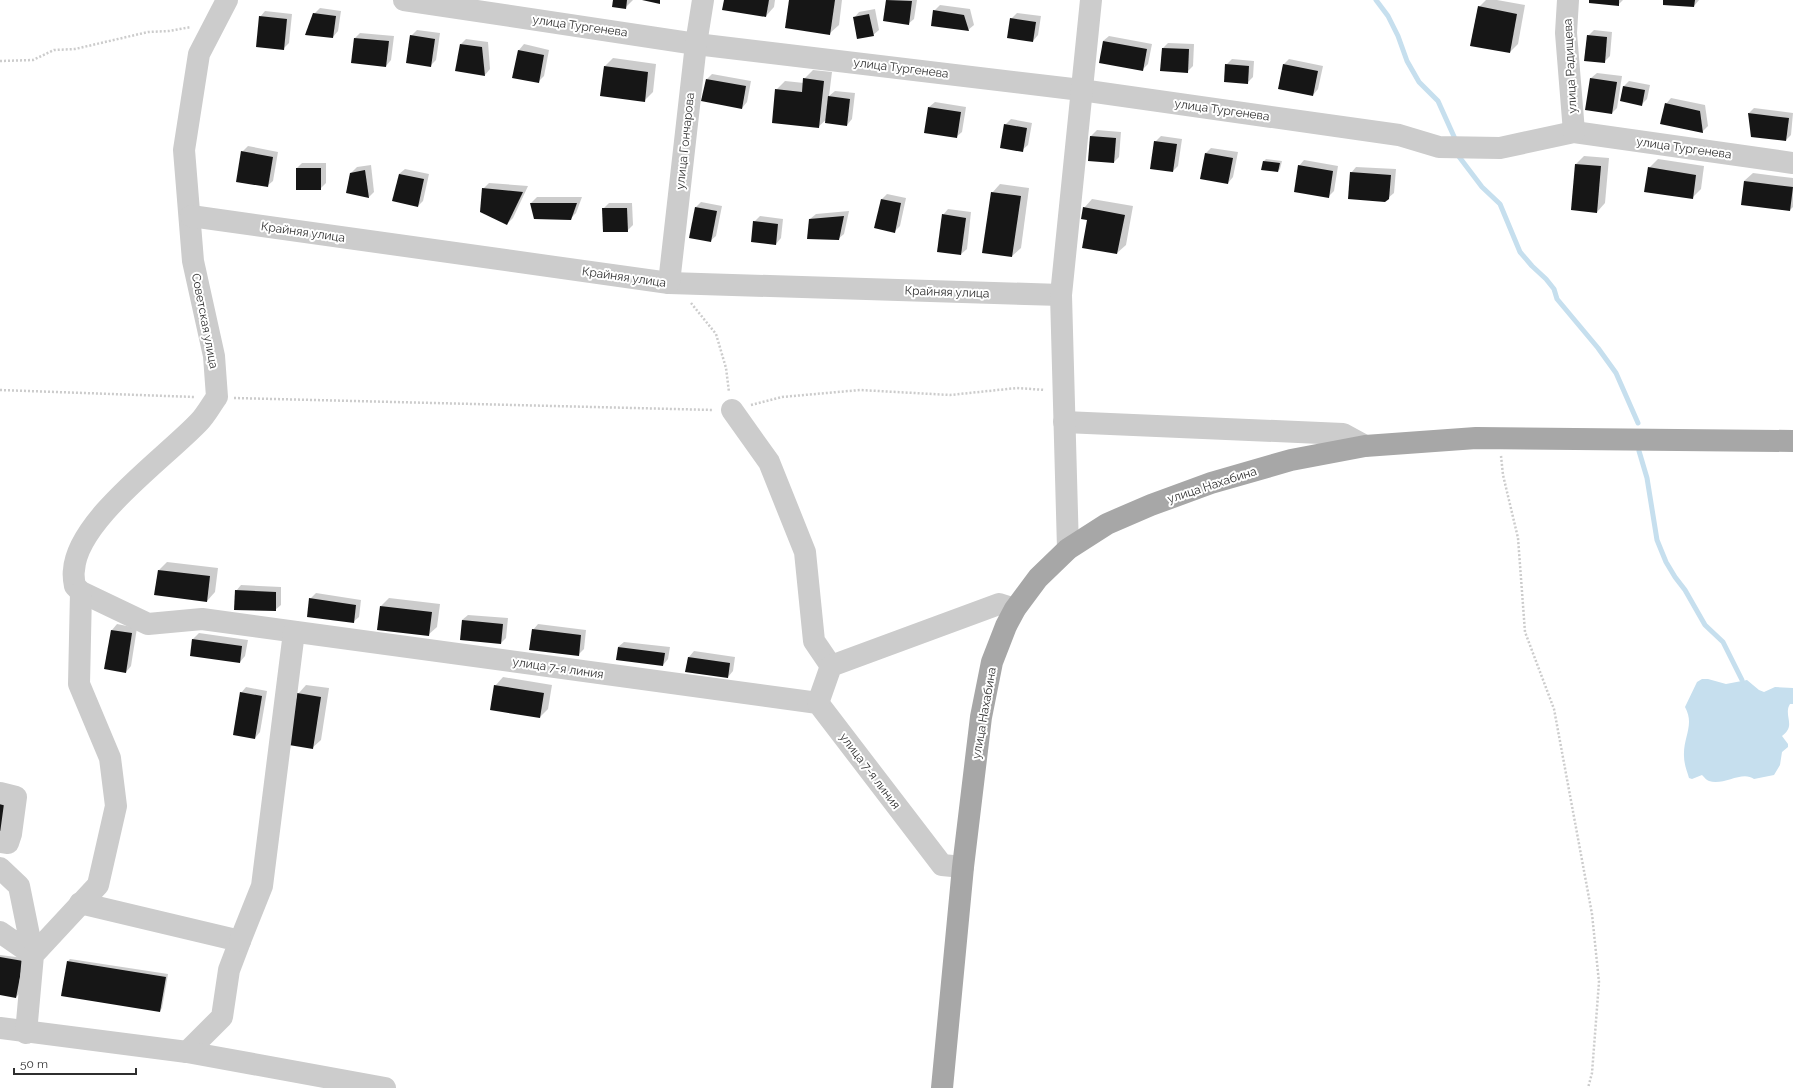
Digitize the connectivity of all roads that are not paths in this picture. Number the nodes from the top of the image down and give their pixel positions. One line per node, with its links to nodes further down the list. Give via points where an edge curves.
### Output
1 (227, 0): 10 (street, Советская улица, via 199,54 184,150)
2 (404, 0): 6 (street, улица Тургенева)
3 (703, 0): 6 (street, улица Гончарова)
4 (1091, 0): 7 (street)
5 (1568, 0): 8 (street, улица Радищева, via 1566,33)
6 (696, 44): 7 (street, улица Тургенева); 11 (street, улица Гончарова)
7 (1081, 90): 8 (street, улица Тургенева, via 1399,134 1440,147 1500,148); 12 (street)
8 (1574, 132): 9 (street, улица Тургенева)
9 (1793, 163)
10 (191, 216): 11 (street, Крайняя улица); 18 (street, Советская улица, via 193,261 214,356 217,397 200,421 126,490 93,525 80,548 74,570 75,586)
11 (669, 283): 12 (street, Крайняя улица)
12 (1061, 295): 14 (street)
13 (732, 410): 21 (street, via 769,462 805,552 814,641)
14 (1064, 422): 16 (street, via 1343,434); 17 (street)
15 (1793, 441): 16 (main road, улица Нахабина, via 1476,438)
16 (1365, 446): 17 (main road, улица Нахабина, via 1291,460 1211,484 1107,524)
17 (1068, 549): 19 (main road, улица Нахабина, via 1038,578)
18 (81, 592): 20 (street, улица 7-я линия, via 148,624 202,619); 27 (street, via 79,684 110,758 116,806 98,885)
19 (1015, 609): 21 (street, via 999,604); 25 (main road, улица Нахабина, via 992,662 981,716)
20 (294, 632): 22 (street, улица 7-я линия); 29 (street, via 262,886)
21 (830, 666): 22 (street)
22 (818, 703): 25 (street, улица 7-я линия, via 942,865)
23 (0, 793): 24 (street, via 16,797 8,843)
24 (0, 842)
25 (963, 867): 36 (main road, улица Нахабина)
26 (0, 868): 31 (street, via 19,886)
27 (80, 903): 29 (street); 31 (street)
28 (0, 932): 31 (street)
29 (240, 941): 34 (street, via 229,970 222,1017)
30 (0, 949): 31 (street)
31 (33, 955): 33 (street)
32 (0, 1028): 33 (street)
33 (26, 1033): 34 (street)
34 (187, 1052): 35 (street)
35 (385, 1088)
36 (942, 1088)

